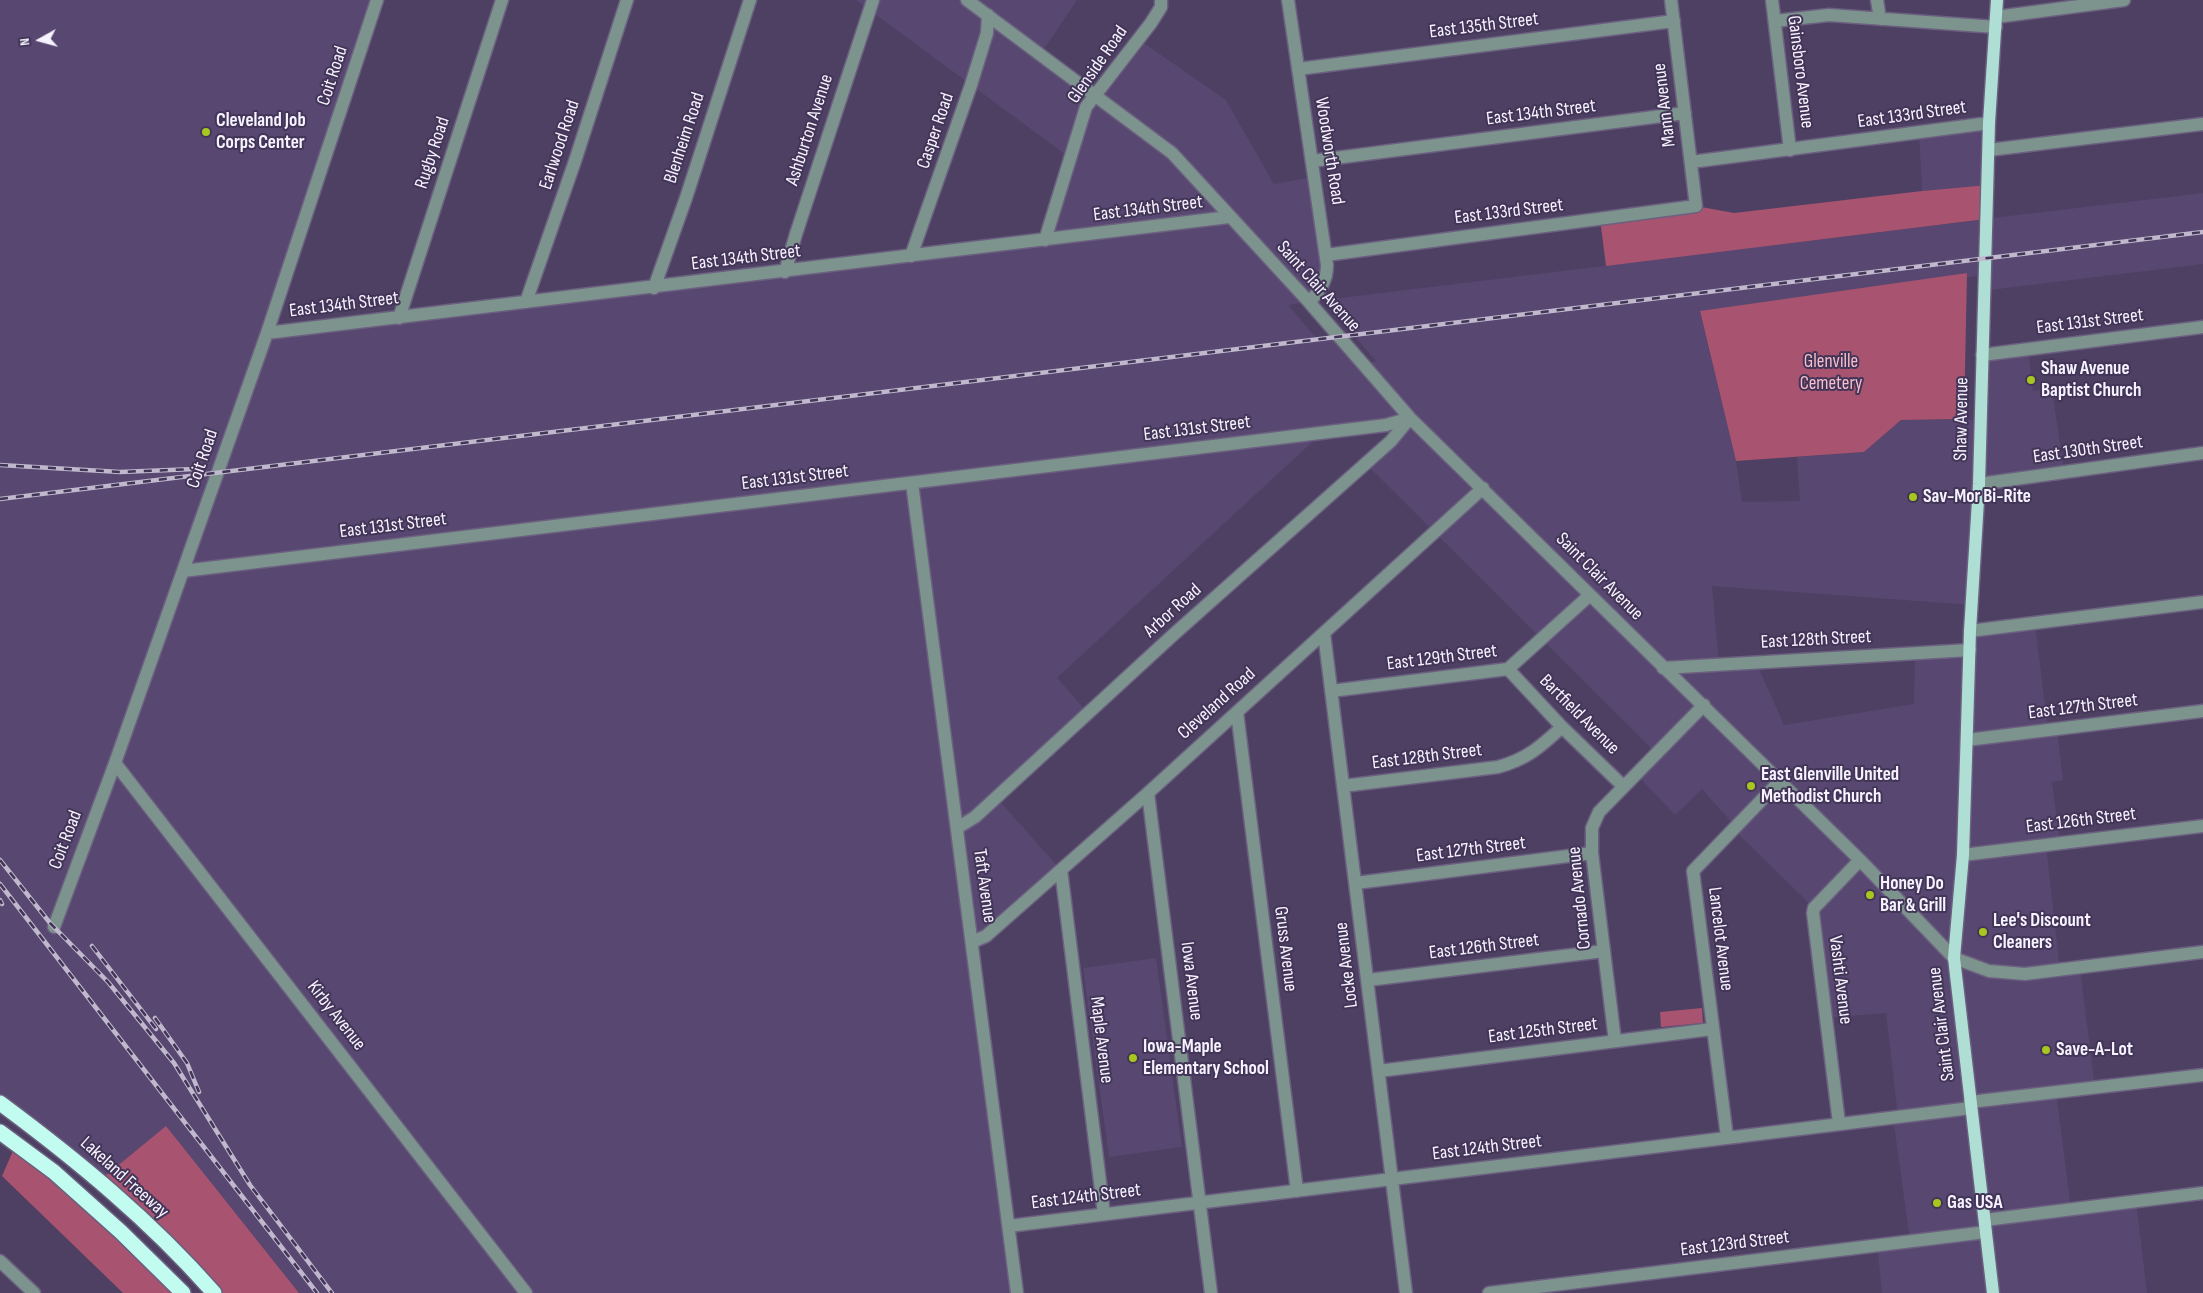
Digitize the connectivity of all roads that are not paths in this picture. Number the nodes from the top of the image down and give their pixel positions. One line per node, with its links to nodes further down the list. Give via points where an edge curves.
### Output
1 (377, 0): 39 (street, Coit Road)
2 (502, 0): 37 (street, Rugby Road)
3 (627, 0): 35 (street, Earlwood Road)
4 (750, 0): 34 (street, Blenheim Road)
5 (873, 0): 33 (street, Ashburton Avenue)
6 (967, 0): 14 (street, Saint Clair Avenue)
7 (1161, 0): 20 (street, Glenside Road, via 1161,7 1151,23)
8 (1288, 0): 19 (street, Woodworth Road)
9 (1671, 0): 16 (street, Mann Avenue)
10 (1772, 0): 17 (street, Gainsboro Avenue)
11 (1877, 0): 15 (street)
12 (1997, 0): 18 (main road, Shaw Avenue)
13 (2124, 0): 18 (street)
14 (988, 15): 20 (street, Saint Clair Avenue); 32 (street, Casper Road, via 987,33 971,85)
15 (1880, 19): 17 (street, via 1829,15); 18 (street)
16 (1674, 21): 19 (street, East 135th Street); 21 (street, Mann Avenue)
17 (1775, 21): 24 (street, Gainsboro Avenue)
18 (1996, 22): 22 (main road, Shaw Avenue)
19 (1298, 69): 26 (street, Woodworth Road)
20 (1094, 96): 29 (street, Saint Clair Avenue, via 1172,153); 30 (street, Glenside Road, via 1086,107)
21 (1685, 113): 26 (street, East 134th Street); 27 (street, Mann Avenue)
22 (1989, 123): 24 (street, East 133rd Street); 25 (main road, Shaw Avenue)
23 (2203, 124): 25 (street)
24 (1790, 150): 27 (street, East 133rd Street)
25 (1989, 150): 40 (main road, Shaw Avenue)
26 (1312, 161): 31 (street, Woodworth Road)
27 (1691, 162): 28 (street, Mann Avenue)
28 (1696, 206): 31 (street, East 133rd Street)
29 (1230, 217): 30 (street, East 134th Street); 36 (street, Saint Clair Avenue)
30 (1045, 240): 32 (street, East 134th Street)
31 (1326, 254): 36 (street, Woodworth Road, via 1327,274 1318,293)
32 (911, 256): 33 (street, East 134th Street)
33 (786, 272): 34 (street, East 134th Street)
34 (654, 288): 35 (street, East 134th Street)
35 (526, 302): 37 (street, East 134th Street)
36 (1309, 302): 41 (street, Saint Clair Avenue)
37 (399, 318): 39 (street, East 134th Street)
38 (2203, 327): 40 (street, East 131st Street)
39 (267, 333): 46 (street, Coit Road)
40 (1982, 355): 44 (main road, Shaw Avenue)
41 (1410, 418): 43 (street, East 131st Street, via 1386,425); 45 (street, Saint Clair Avenue); 66 (street, Arbor Road, via 1389,443 975,817)
42 (2203, 453): 44 (street, East 130th Street)
43 (912, 483): 46 (street, East 131st Street); 66 (street, Taft Avenue)
44 (1979, 484): 49 (main road, Shaw Avenue)
45 (1483, 488): 47 (street, Saint Clair Avenue); 50 (street, Cleveland Road)
46 (183, 571): 60 (street, Coit Road)
47 (1590, 595): 52 (street, Saint Clair Avenue); 53 (street, East 129th Street)
48 (2203, 602): 49 (street)
49 (1970, 631): 51 (main road, Shaw Avenue)
50 (1324, 633): 54 (street, Locke Avenue); 57 (street, Cleveland Road)
51 (1970, 650): 52 (street, East 128th Street); 59 (main road, Shaw Avenue)
52 (1663, 668): 55 (street, Saint Clair Avenue)
53 (1508, 670): 54 (street, East 129th Street); 58 (street, Bartfield Avenue)
54 (1331, 691): 62 (street, Locke Avenue)
55 (1704, 705): 61 (street, Saint Clair Avenue); 63 (street, Cornado Avenue)
56 (2203, 711): 59 (street, East 127th Street)
57 (1237, 712): 64 (street, Cleveland Road); 88 (street, Gruss Avenue)
58 (1562, 727): 62 (street, East 128th Street, via 1536,751 1498,767); 63 (street, Bartfield Avenue)
59 (1967, 740): 68 (main road, Shaw Avenue)
60 (116, 763): 72 (street, Coit Road); 98 (street, Kirby Avenue)
61 (1780, 781): 69 (street, Saint Clair Avenue); 78 (street, Lancelot Avenue, via 1693,871)
62 (1343, 786): 71 (street, Locke Avenue)
63 (1623, 786): 67 (street, Cornado Avenue, via 1600,812 1592,828)
64 (1148, 793): 70 (street, Cleveland Road); 90 (street, Iowa Avenue)
65 (2203, 826): 68 (street, East 126th Street)
66 (957, 828): 73 (street, Taft Avenue)
67 (1592, 853): 71 (street, East 127th Street); 74 (street, Cornado Avenue)
68 (1963, 855): 76 (main road, Shaw Avenue)
69 (1860, 860): 76 (street, Saint Clair Avenue); 84 (street, Vashti Avenue, via 1814,908 1813,913)
70 (1061, 870): 73 (street, Cleveland Road, via 986,936); 91 (street, Maple Avenue)
71 (1356, 883): 77 (street, Locke Avenue)
72 (54, 927)
73 (972, 942): 92 (street, Taft Avenue)
74 (1604, 951): 77 (street, East 126th Street); 79 (street, Cornado Avenue)
75 (2203, 952): 76 (street, via 2025,974 1989,971)
76 (1954, 958): 83 (main road, Saint Clair Avenue)
77 (1368, 980): 80 (street, Locke Avenue)
78 (1712, 1029): 79 (street, East 125th Street); 86 (street, Lancelot Avenue)
79 (1615, 1041): 80 (street, East 125th Street)
80 (1379, 1071): 87 (street, Locke Avenue)
81 (2203, 1075): 83 (street, East 124th Street)
82 (0, 1103): 97 (highway, Lakeland Freeway, via 58,1146 130,1207)
83 (1970, 1105): 84 (street, East 124th Street); 93 (main road, Saint Clair Avenue)
84 (1839, 1123): 86 (street, East 124th Street)
85 (0, 1132): 96 (highway, via 54,1172)
86 (1726, 1137): 87 (street, East 124th Street)
87 (1393, 1179): 88 (street, East 124th Street); 101 (street, Locke Avenue)
88 (1297, 1191): 90 (street, East 124th Street)
89 (2203, 1193): 93 (street, East 123rd Street)
90 (1200, 1203): 91 (street, East 124th Street); 100 (street, Iowa Avenue)
91 (1104, 1214): 92 (street, East 124th Street)
92 (1009, 1226): 99 (street, Taft Avenue)
93 (1985, 1226): 102 (street, East 123rd Street); 103 (main road, Saint Clair Avenue)
94 (0, 1261): 95 (street)
95 (34, 1293)
96 (183, 1293)
97 (214, 1293)
98 (526, 1293)
99 (1017, 1293)
100 (1211, 1293)
101 (1406, 1293)
102 (1489, 1293)
103 (1993, 1293)

